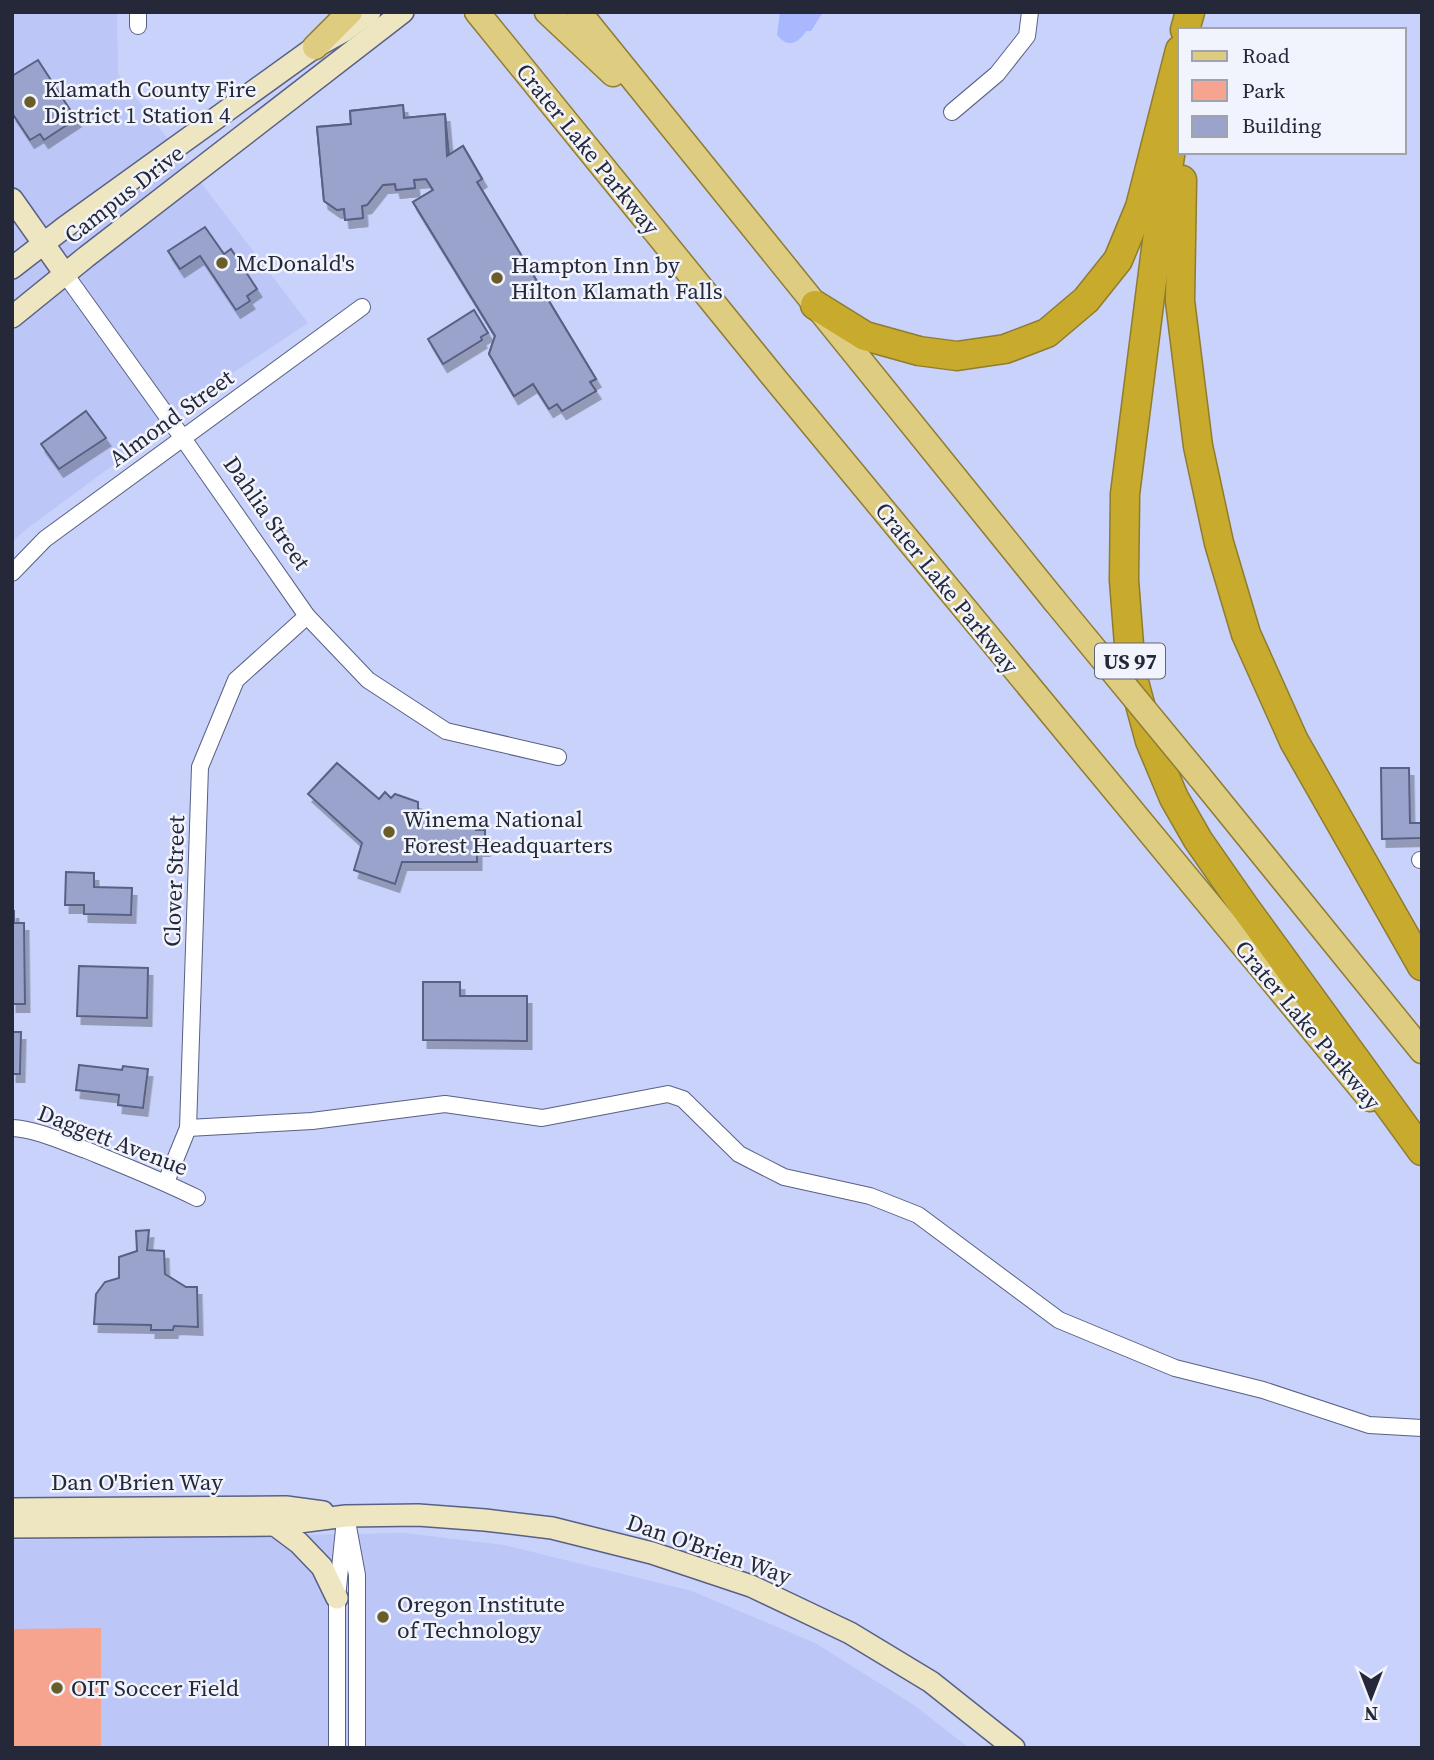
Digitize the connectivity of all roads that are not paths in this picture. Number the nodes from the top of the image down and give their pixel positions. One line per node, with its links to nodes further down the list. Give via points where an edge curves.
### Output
1 (350, 12): 8 (main road)
2 (370, 12): 8 (street, Campus Drive)
3 (403, 12): 17 (street, Campus Drive)
4 (477, 12): 30 (main road, Crater Lake Parkway, via 793,402)
5 (547, 12): 10 (main road, via 610,72)
6 (579, 12): 10 (main road)
7 (1030, 12): 12 (street, via 1027,36 997,74)
8 (314, 47): 15 (street, Campus Drive)
9 (1178, 58): 18 (highway, via 1140,207 1118,260 1086,300 1047,333 1005,349 957,356 865,337)
10 (648, 98): 18 (main road)
11 (1178, 102): 29 (highway, US 97, via 1125,494 1124,580 1131,671 1150,741 1198,840)
12 (952, 112)
13 (1184, 154): 25 (highway, via 1180,301 1198,446 1219,543 1246,634 1294,741)
14 (12, 199): 15 (street, Dahlia Street)
15 (43, 243): 16 (street, Campus Drive); 17 (street, Dahlia Street)
16 (12, 268)
17 (65, 274): 20 (street, Campus Drive); 21 (street, Dahlia Street)
18 (815, 305): 26 (main road, bridge)
19 (362, 307): 21 (street, Almond Street)
20 (12, 317)
21 (182, 437): 22 (street, Almond Street, via 45,539); 23 (street, Dahlia Street)
22 (12, 573)
23 (307, 616): 24 (street, Dahlia Street, via 368,680 446,731); 28 (street, Clover Street, via 236,680 200,767)
24 (558, 757)
25 (1422, 966)
26 (1422, 1051)
27 (12, 1128): 31 (street, Daggett Avenue, via 66,1143)
28 (188, 1128): 31 (street, Clover Street); 33 (street, via 312,1121 445,1104 542,1118 668,1094 683,1099 739,1154 784,1177 870,1196 918,1215 1059,1320 1175,1368 1264,1390 1369,1425)
29 (1422, 1151)
30 (1422, 1161)
31 (166, 1182): 32 (street, Daggett Avenue)
32 (197, 1198)
33 (1422, 1429)
34 (12, 1509): 35 (street, Dan O'Brien Way, via 286,1507)
35 (346, 1516): 36 (street, Dan O'Brien Way); 38 (street); 40 (street, via 357,1575); 41 (street, Dan O'Brien Way, via 418,1515 552,1528 652,1553 751,1586 850,1633 931,1682)
36 (275, 1525): 37 (street, Dan O'Brien Way); 38 (street, via 322,1567)
37 (12, 1527)
38 (337, 1598): 39 (street)
39 (337, 1748)
40 (357, 1748)
41 (1014, 1748)

